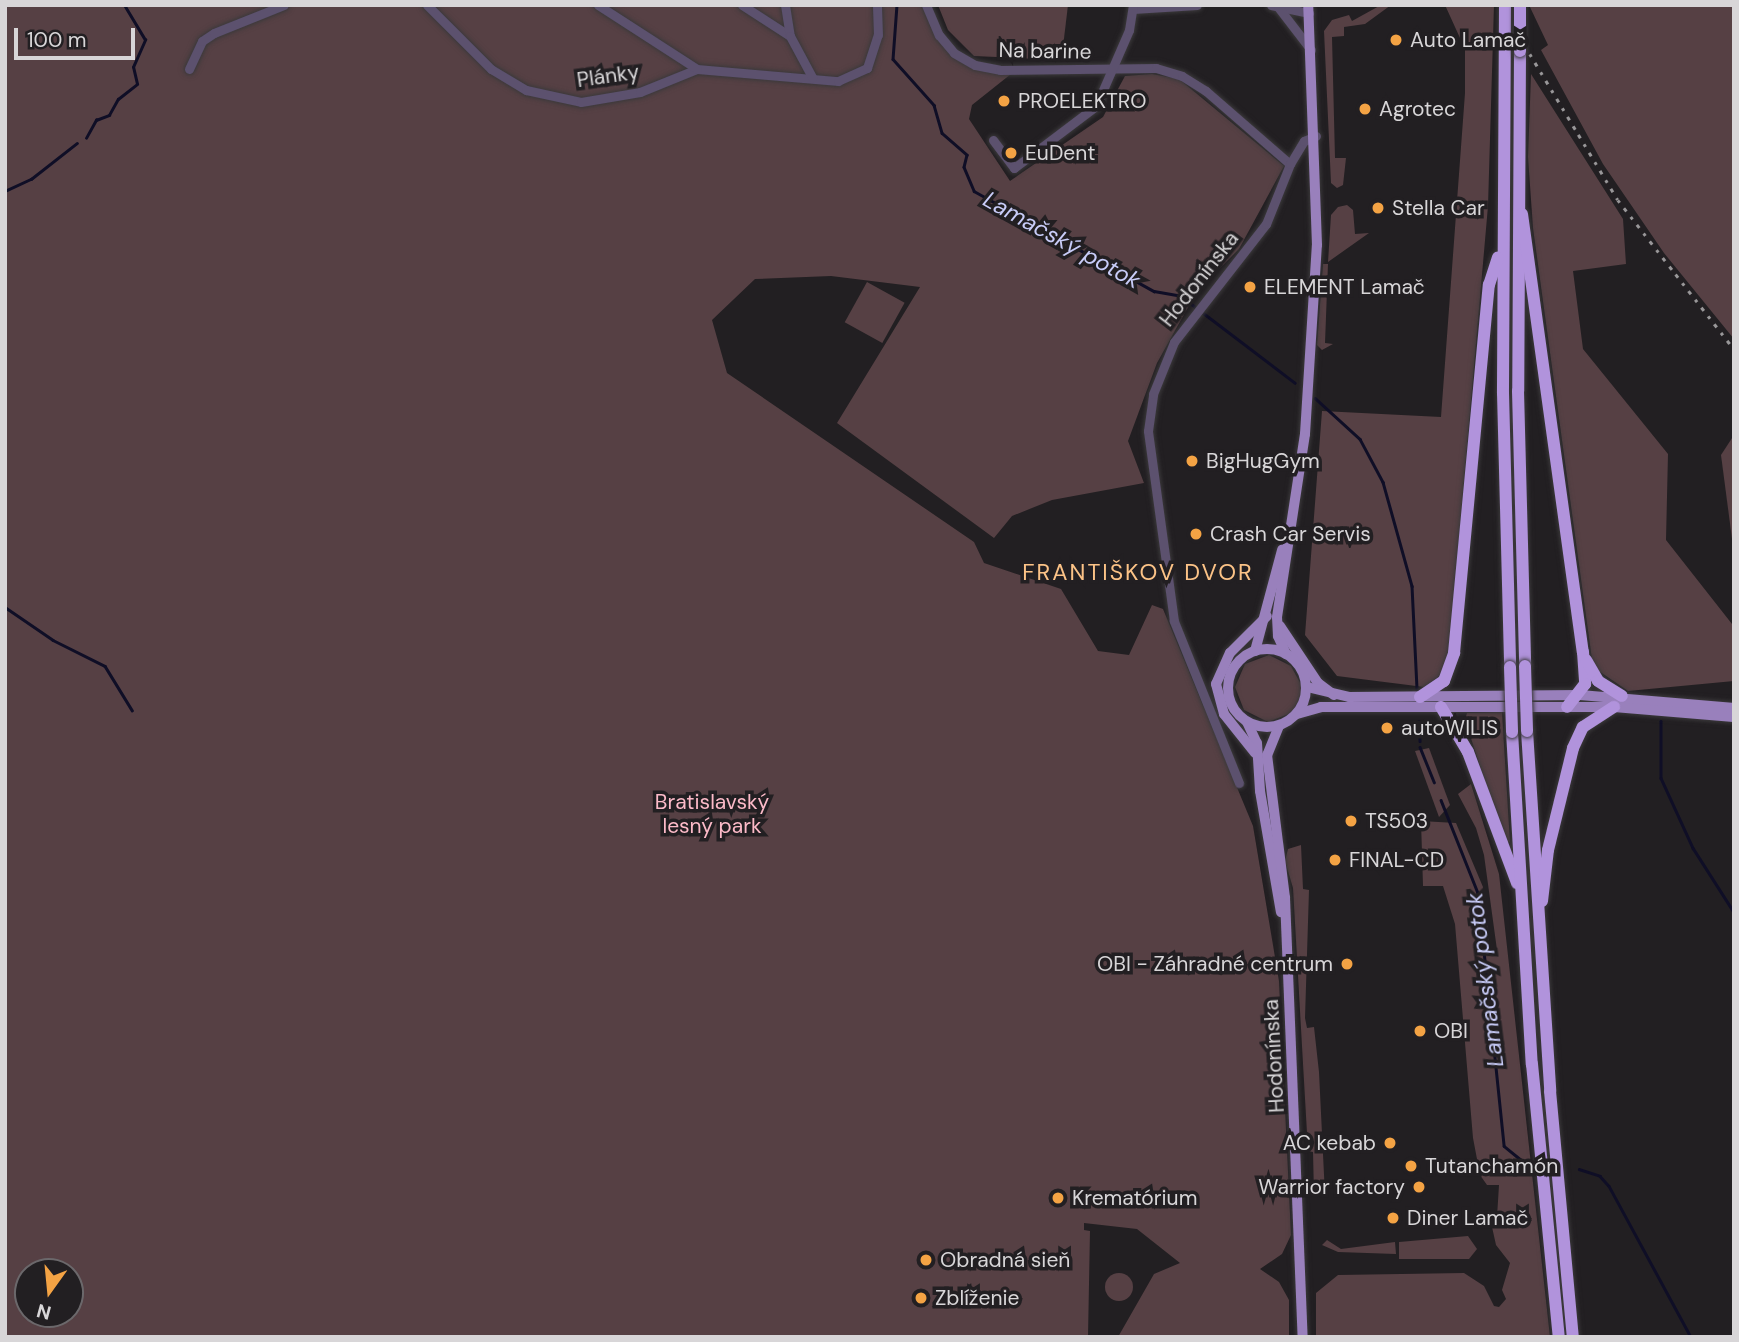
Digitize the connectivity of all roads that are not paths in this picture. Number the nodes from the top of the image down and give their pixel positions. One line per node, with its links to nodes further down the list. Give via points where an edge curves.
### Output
1 (284, 5): 16 (street, via 202,41)
2 (427, 5): 17 (street, Plánky, via 491,69 526,90 581,102 639,92)
3 (598, 5): 17 (street, Plánky)
4 (742, 5): 14 (street)
5 (785, 5): 14 (street)
6 (877, 5): 19 (street, Plánky, via 878,35 867,68 838,81)
7 (926, 5): 18 (street, Na barine, via 939,35 954,53 975,65)
8 (1197, 5): 11 (street)
9 (1520, 5): 23 (highway, bridge)
10 (1275, 6): 12 (street); 15 (street)
11 (1133, 7): 18 (street, via 1124,44)
12 (1308, 9): 15 (main road, Hodonínska)
13 (1504, 11): 24 (highway)
14 (790, 36): 19 (street)
15 (1312, 51): 20 (main road, Hodonínska)
16 (189, 69)
17 (697, 69): 19 (street, Plánky)
18 (1111, 69): 21 (street, via 1096,106 1014,169); 22 (street, Na barine, via 1156,68 1182,76)
19 (811, 77)
20 (1315, 136): 22 (street, Hodonínska, via 1304,141); 25 (main road, Hodonínska, via 1317,245 1306,434)
21 (993, 140)
22 (1290, 164): 42 (street, Hodonínska, via 1266,224 1174,342 1153,394 1149,464 1174,621)
23 (1517, 190): 27 (highway, via 1530,249); 44 (highway, bridge, via 1525,666)
24 (1502, 244): 32 (highway, via 1489,285 1454,653 1444,681); 43 (highway, bridge, via 1510,667)
25 (1272, 617): 26 (main road, Hodonínska); 28 (main road, Hodonínska); 31 (main road, via 1318,683); 41 (main road, via 1230,653 1216,684 1224,714 1247,737)
26 (1255, 651): 28 (main road); 39 (main road, Hodonínska, via 1237,664 1228,684 1232,706)
27 (1583, 652): 30 (highway, via 1585,684); 33 (highway, via 1598,681)
28 (1286, 654): 29 (main road, Hodonínska, via 1302,670)
29 (1307, 687): 31 (main road); 37 (main road)
30 (1580, 695): 32 (main road); 33 (main road); 35 (highway)
31 (1336, 696): 32 (main road)
32 (1415, 702): 34 (main road); 37 (main road, via 1313,707)
33 (1618, 702): 35 (main road); 36 (main road); 38 (main road); 44 (highway, via 1583,727 1573,748)
34 (1441, 707): 35 (main road); 43 (highway, via 1468,752)
35 (1567, 707)
36 (1734, 708)
37 (1297, 714): 40 (main road)
38 (1734, 717)
39 (1247, 722): 40 (main road); 41 (main road, Hodonínska, via 1258,743)
40 (1279, 726): 45 (main road, Hodonínska, via 1267,755)
41 (1258, 760): 45 (main road, Hodonínska, via 1270,858)
42 (1240, 783)
43 (1522, 898): 47 (highway, via 1538,1132)
44 (1538, 914): 48 (highway)
45 (1288, 942): 46 (main road, Hodonínska)
46 (1303, 1337)
47 (1559, 1337)
48 (1573, 1337)

